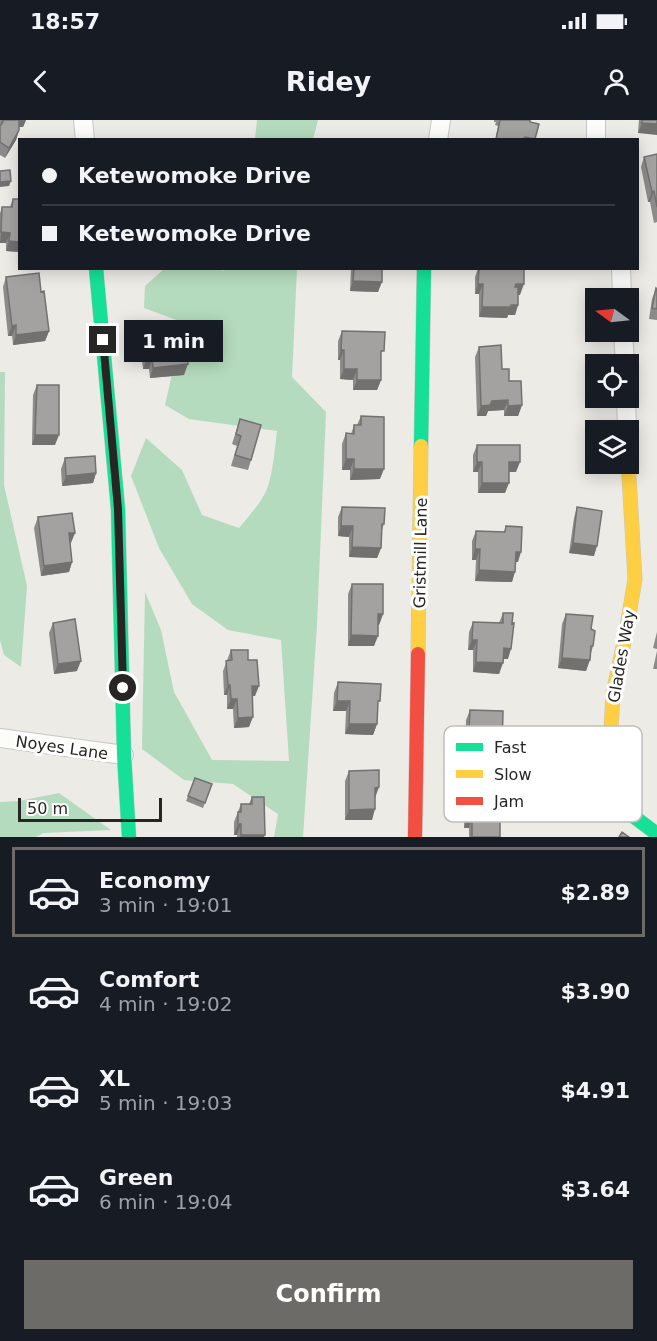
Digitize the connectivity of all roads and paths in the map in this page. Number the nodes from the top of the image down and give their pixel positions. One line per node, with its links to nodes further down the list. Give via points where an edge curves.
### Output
1 (83, 120): 4 (street)
2 (441, 120): 5 (street)
3 (596, 120): 6 (street)
4 (85, 138)
5 (438, 138)
6 (596, 138)
7 (96, 270): 14 (street, via 118,509)
8 (424, 270): 18 (street, Gristmill Lane)
9 (621, 270): 10 (street)
10 (622, 288)
11 (629, 474): 12 (street, Glades Way, via 635,579)
12 (610, 726)
13 (0, 738): 14 (street, Noyes Lane)
14 (124, 755): 17 (street)
15 (641, 822): 16 (street, Glades Way)
16 (657, 834)
17 (129, 837)
18 (415, 837)

